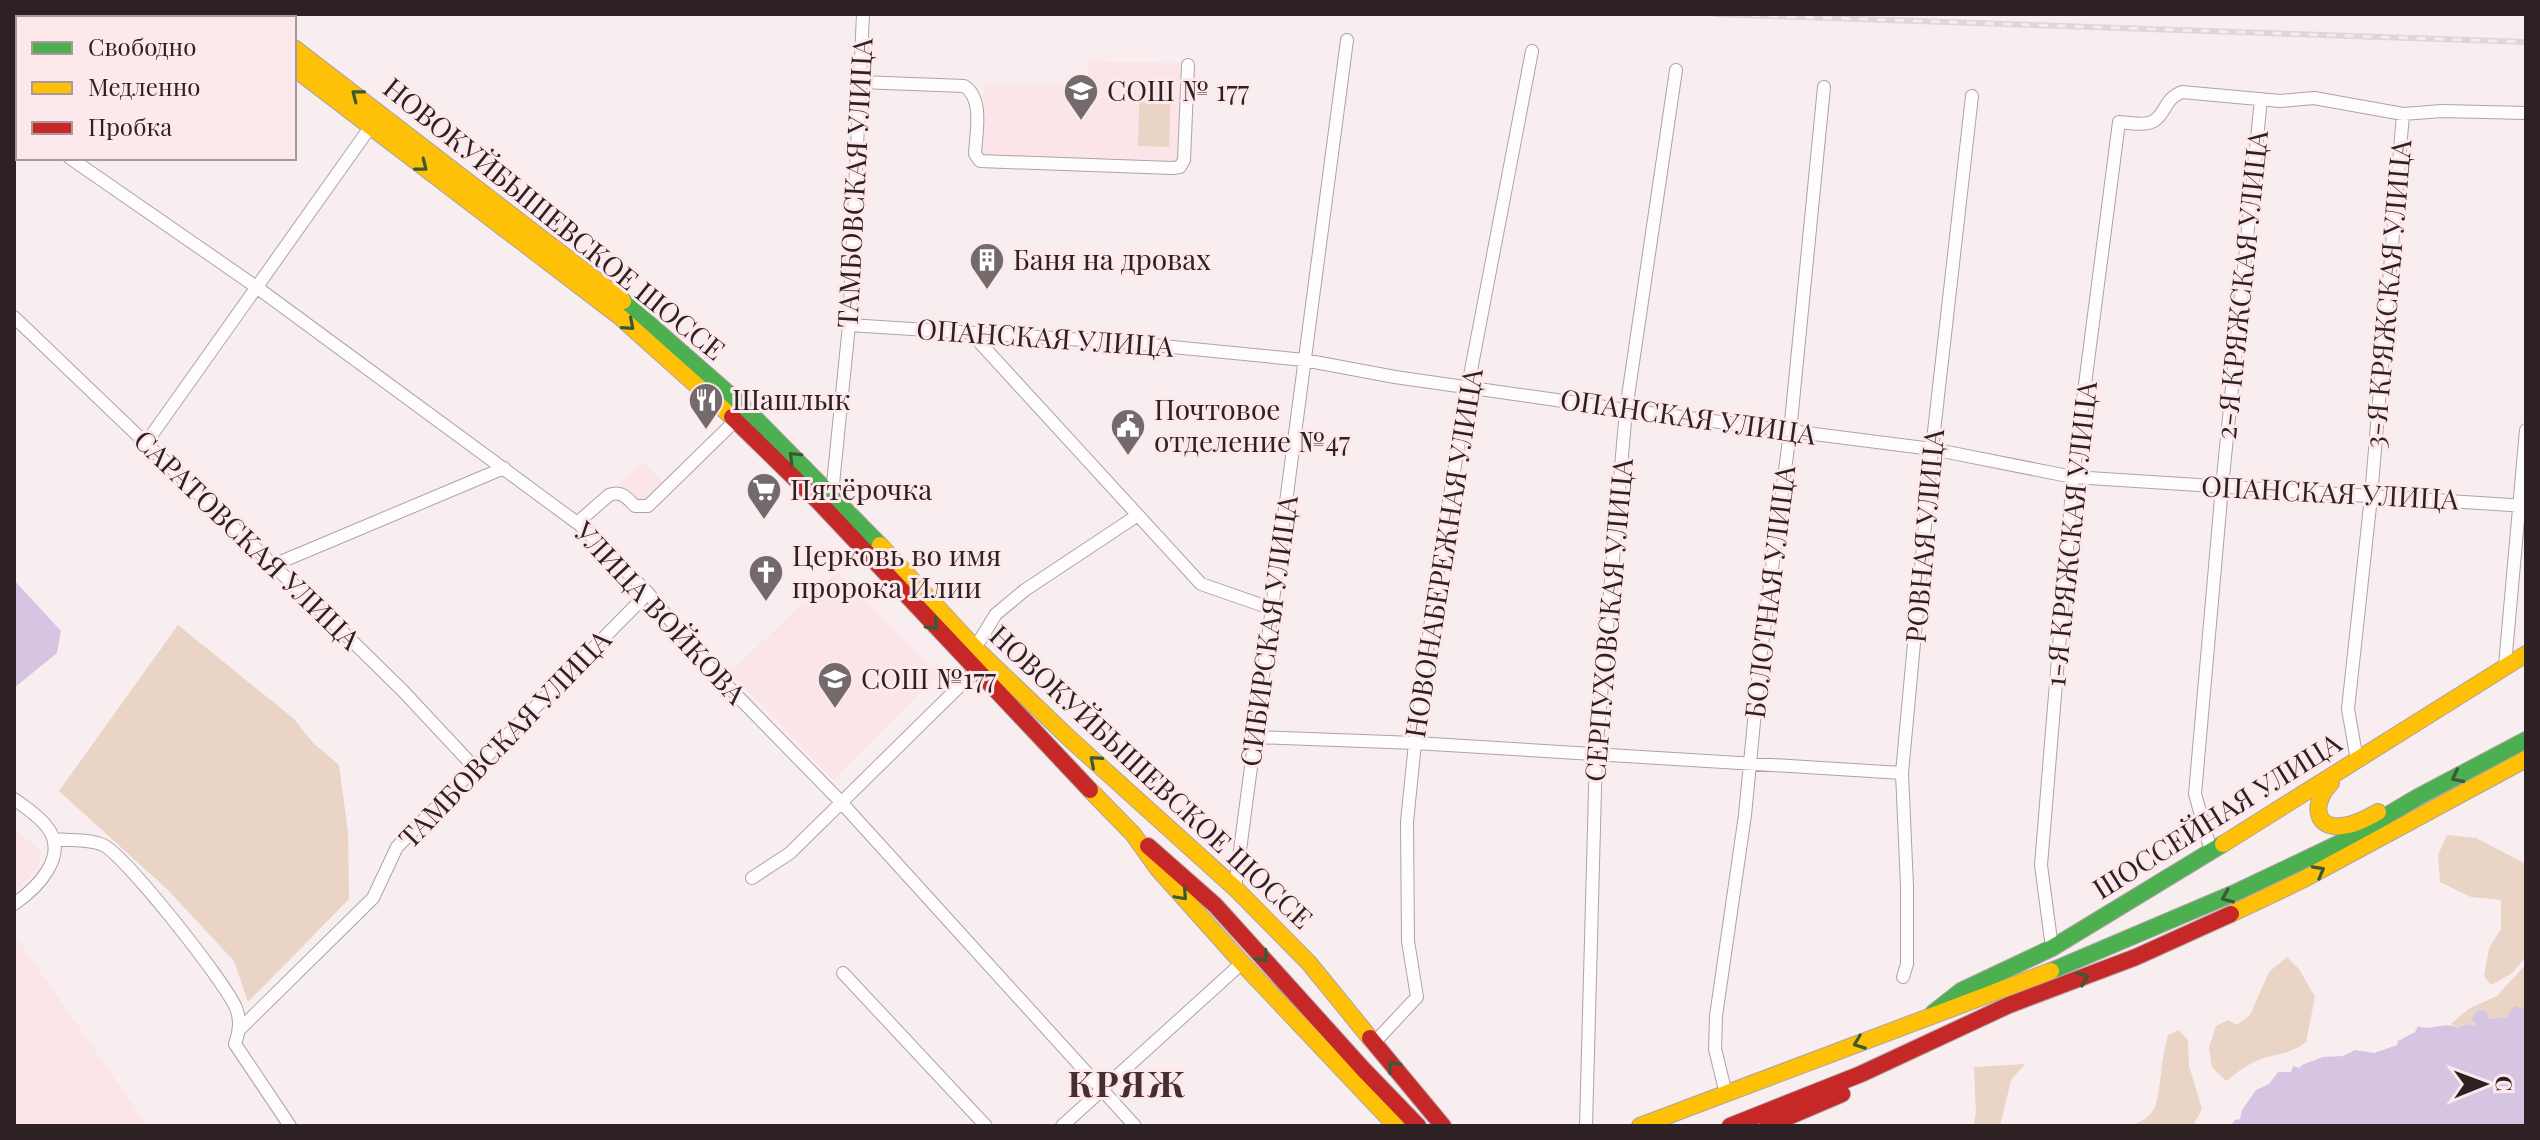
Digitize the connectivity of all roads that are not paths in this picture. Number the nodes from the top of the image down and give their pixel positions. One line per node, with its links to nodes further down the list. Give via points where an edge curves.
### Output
1 (863, 14): 8 (street, ТАМБОВСКАЯ УЛИЦА)
2 (1347, 40): 20 (street, СИБИРСКАЯ УЛИЦА)
3 (296, 50): 31 (main road, НОВОКУЙБЫШЕВСКОЕ ШОССЕ, one-way to 3, via 633,308)
4 (1532, 51): 21 (street, НОВОНАБЕРЕЖНАЯ УЛИЦА)
5 (1188, 65): 8 (street, via 1184,160 1172,168 980,161 975,154 973,91 964,86)
6 (296, 70): 14 (main road, НОВОКУЙБЫШЕВСКОЕ ШОССЕ)
7 (1676, 70): 22 (street, СЕРПУХОВСКАЯ УЛИЦА)
8 (860, 82): 18 (street, ТАМБОВСКАЯ УЛИЦА)
9 (1824, 87): 25 (street, БОЛОТНАЯ УЛИЦА)
10 (1972, 96): 27 (street, РОВНАЯ УЛИЦА)
11 (2261, 99): 13 (street, via 2314,98); 29 (street, 1-Я КРЯЖСКАЯ УЛИЦА, via 2182,92 2171,97 2150,123 2119,122); 30 (street, 2-Я КРЯЖСКАЯ УЛИЦА)
12 (2526, 113): 13 (street)
13 (2403, 114): 32 (street, 3-Я КРЯЖСКАЯ УЛИЦА)
14 (371, 126): 16 (street); 23 (main road, НОВОКУЙБЫШЕВСКОЕ ШОССЕ, one-way to 23, via 619,316)
15 (73, 160): 16 (street, УЛИЦА ВОЙКОВА)
16 (255, 286): 26 (street); 28 (street, УЛИЦА ВОЙКОВА)
17 (14, 317): 26 (street, САРАТОВСКАЯ УЛИЦА)
18 (849, 325): 19 (street, ОПАНСКАЯ УЛИЦА); 31 (street, ТАМБОВСКАЯ УЛИЦА)
19 (971, 333): 20 (street, ОПАНСКАЯ УЛИЦА); 34 (street)
20 (1304, 360): 21 (street, ОПАНСКАЯ УЛИЦА); 38 (street, СИБИРСКАЯ УЛИЦА)
21 (1468, 386): 22 (street, ОПАНСКАЯ УЛИЦА); 45 (street, НОВОНАБЕРЕЖНАЯ УЛИЦА)
22 (1626, 410): 25 (street, ОПАНСКАЯ УЛИЦА); 46 (street, СЕРПУХОВСКАЯ УЛИЦА)
23 (736, 420): 35 (street, via 652,504 640,508 615,492); 42 (main road, НОВОКУЙБЫШЕВСКОЕ ШОССЕ, one-way to 42)
24 (2526, 430): 33 (street)
25 (1790, 432): 27 (street, ОПАНСКАЯ УЛИЦА); 49 (street, БОЛОТНАЯ УЛИЦА)
26 (146, 443): 36 (street, САРАТОВСКАЯ УЛИЦА)
27 (1932, 449): 29 (street, ОПАНСКАЯ УЛИЦА); 52 (street, РОВНАЯ УЛИЦА)
28 (504, 468): 35 (street, УЛИЦА ВОЙКОВА); 36 (street)
29 (2073, 477): 30 (street, ОПАНСКАЯ УЛИЦА); 62 (street, 1-Я КРЯЖСКАЯ УЛИЦА, via 2041,865)
30 (2222, 487): 32 (street, ОПАНСКАЯ УЛИЦА); 58 (street, 2-Я КРЯЖСКАЯ УЛИЦА, via 2195,794)
31 (832, 494): 39 (main road, НОВОКУЙБЫШЕВСКОЕ ШОССЕ)
32 (2371, 497): 33 (street, ОПАНСКАЯ УЛИЦА); 48 (street, 3-Я КРЯЖСКАЯ УЛИЦА, via 2348,709)
33 (2523, 505): 41 (street)
34 (1138, 515): 38 (street, via 1201,584); 39 (street, via 1025,590 996,614)
35 (577, 523): 37 (street, УЛИЦА ВОЙКОВА)
36 (271, 566): 50 (street, САРАТОВСКАЯ УЛИЦА, via 392,680)
37 (648, 593): 50 (street, ТАМБОВСКАЯ УЛИЦА); 55 (street, УЛИЦА ВОЙКОВА, via 707,665)
38 (1273, 609): 43 (street, СИБИРСКАЯ УЛИЦА)
39 (975, 648): 60 (main road, НОВОКУЙБЫШЕВСКОЕ ШОССЕ, one-way to 39)
40 (2526, 654): 41 (main road, ШОССЕЙНАЯ УЛИЦА)
41 (2505, 665): 48 (main road, ШОССЕЙНАЯ УЛИЦА)
42 (975, 671): 55 (street); 56 (main road, НОВОКУЙБЫШЕВСКОЕ ШОССЕ)
43 (1255, 737): 45 (street); 60 (street, СИБИРСКАЯ УЛИЦА)
44 (2526, 740): 53 (main road, ШОССЕЙНАЯ УЛИЦА, one-way to 53)
45 (1415, 743): 46 (street); 69 (street, НОВОНАБЕРЕЖНАЯ УЛИЦА, via 1407,837 1408,941 1417,997)
46 (1596, 753): 49 (street); 79 (street, СЕРПУХОВСКАЯ УЛИЦА)
47 (2526, 759): 66 (main road, one-way to 47, via 2136,957 2302,880)
48 (2357, 760): 51 (main road, ШОССЕЙНАЯ УЛИЦА)
49 (1750, 762): 52 (street); 71 (street, БОЛОТНАЯ УЛИЦА, via 1716,1016 1715,1049)
50 (475, 768): 68 (street, ТАМБОВСКАЯ УЛИЦА, via 397,847 373,898)
51 (2339, 772): 53 (main road, via 2316,803 2322,819 2331,825 2354,824); 58 (main road, ШОССЕЙНАЯ УЛИЦА)
52 (1902, 773): 65 (street, РОВНАЯ УЛИЦА, via 1907,886)
53 (2418, 797): 67 (main road, ШОССЕЙНАЯ УЛИЦА, one-way to 67, via 2342,842 2239,891)
54 (14, 799): 57 (street, via 48,827)
55 (840, 801): 59 (street, via 790,853); 70 (street, УЛИЦА ВОЙКОВА)
56 (1133, 834): 63 (main road, НОВОКУЙБЫШЕВСКОЕ ШОССЕ, one-way to 63); 78 (main road, НОВОКУЙБЫШЕВСКОЕ ШОССЕ, one-way to 78, via 1225,915 1374,1084)
57 (54, 839): 61 (street, via 48,872); 68 (street, via 103,845 125,861 235,1007)
58 (2211, 851): 62 (main road, ШОССЕЙНАЯ УЛИЦА)
59 (752, 878)
60 (1235, 888): 69 (main road, НОВОКУЙБЫШЕВСКОЕ ШОССЕ, via 1309,963)
61 (14, 904)
62 (2052, 948): 67 (main road, ШОССЕЙНАЯ УЛИЦА, via 1961,991)
63 (1242, 963): 70 (street); 77 (main road, НОВОКУЙБЫШЕВСКОЕ ШОССЕ)
64 (843, 973): 74 (street)
65 (1903, 977)
66 (2009, 1005): 81 (main road, via 1861,1074); 82 (main road, via 1965,1035)
67 (1932, 1015): 71 (main road, ШОССЕЙНАЯ УЛИЦА, one-way to 71)
68 (240, 1029): 73 (street, via 235,1044)
69 (1374, 1043): 72 (main road, НОВОКУЙБЫШЕВСКОЕ ШОССЕ, one-way to 69)
70 (1102, 1088): 75 (street); 76 (street, УЛИЦА ВОЙКОВА)
71 (1726, 1094): 80 (main road, ШОССЕЙНАЯ УЛИЦА)
72 (1440, 1125)
73 (290, 1126)
74 (986, 1126)
75 (1062, 1126)
76 (1135, 1126)
77 (1396, 1126)
78 (1418, 1126)
79 (1586, 1126)
80 (1640, 1126)
81 (1730, 1126)
82 (1767, 1126)

